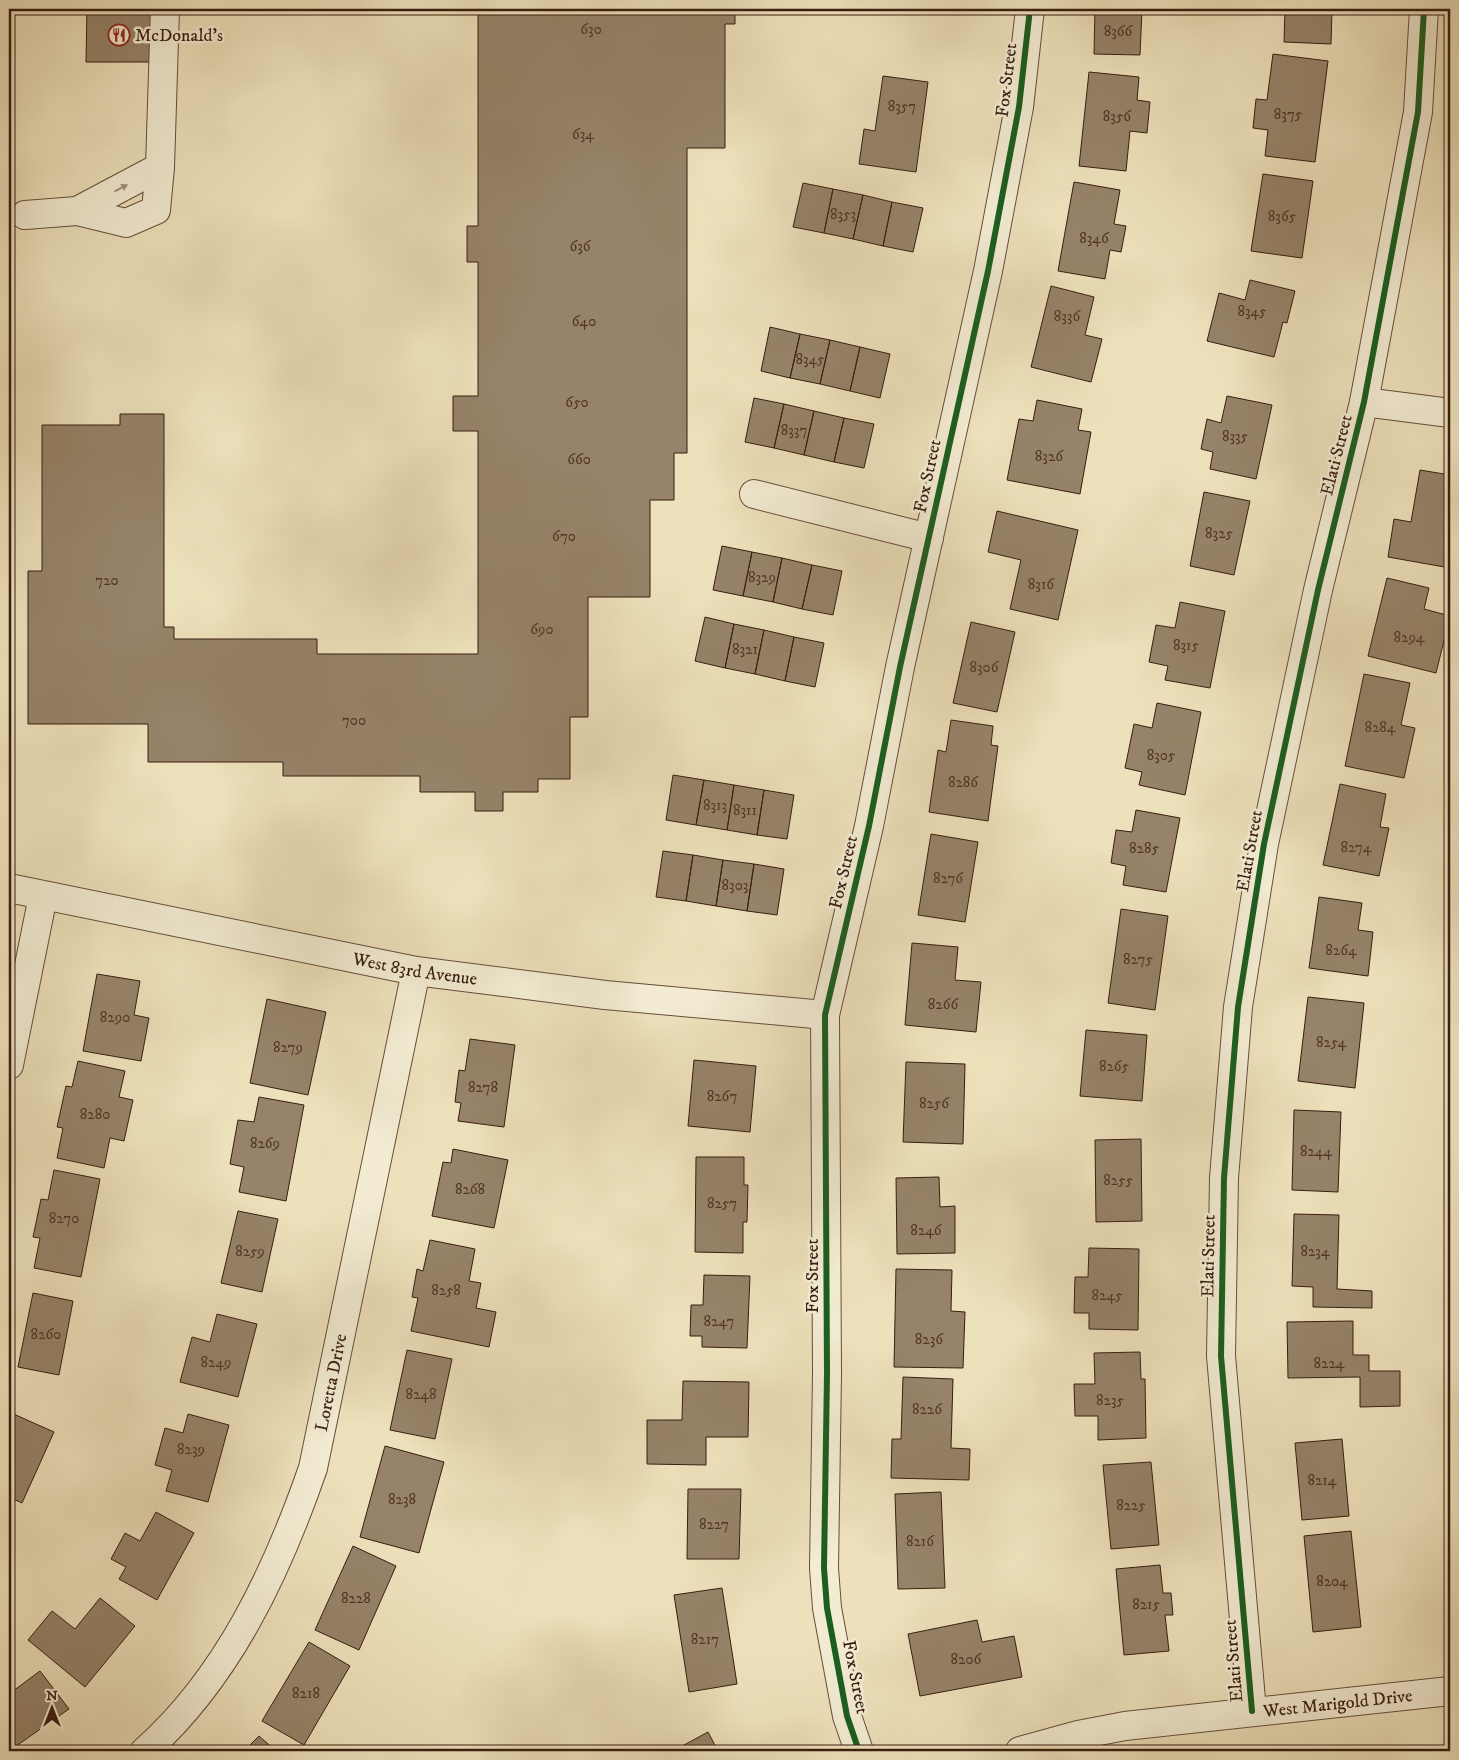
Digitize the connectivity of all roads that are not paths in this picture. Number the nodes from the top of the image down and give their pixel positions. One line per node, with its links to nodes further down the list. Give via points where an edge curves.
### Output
1 (165, 9): 4 (street)
2 (1030, 9): 10 (street, Fox Street, via 1014,136 986,281)
3 (1424, 9): 7 (street, Elati Street, via 1418,112)
4 (160, 167): 5 (street, one-way to 4); 5 (street, via 156,210 126,223)
5 (77, 211): 6 (street)
6 (25, 215)
7 (1364, 402): 8 (street); 17 (street, Elati Street, via 1318,590 1264,844 1238,1007 1224,1178 1222,1356)
8 (1450, 413)
9 (754, 494): 10 (street)
10 (929, 538): 14 (street, Fox Street, via 869,826)
11 (9, 888): 12 (street, West 83rd Avenue)
12 (43, 896): 13 (street, West 83rd Avenue); 15 (street)
13 (416, 971): 14 (street, West 83rd Avenue, via 605,995); 18 (street, Loretta Drive, via 313,1468 299,1509 248,1621 210,1678)
14 (825, 1015): 19 (street, Fox Street, via 827,1374 824,1568 827,1608 846,1707)
15 (9, 1065)
16 (1450, 1691): 17 (street, West Marigold Drive)
17 (1252, 1711): 20 (street, West Marigold Drive, via 1078,1734)
18 (145, 1751)
19 (859, 1751)
20 (1020, 1751)

